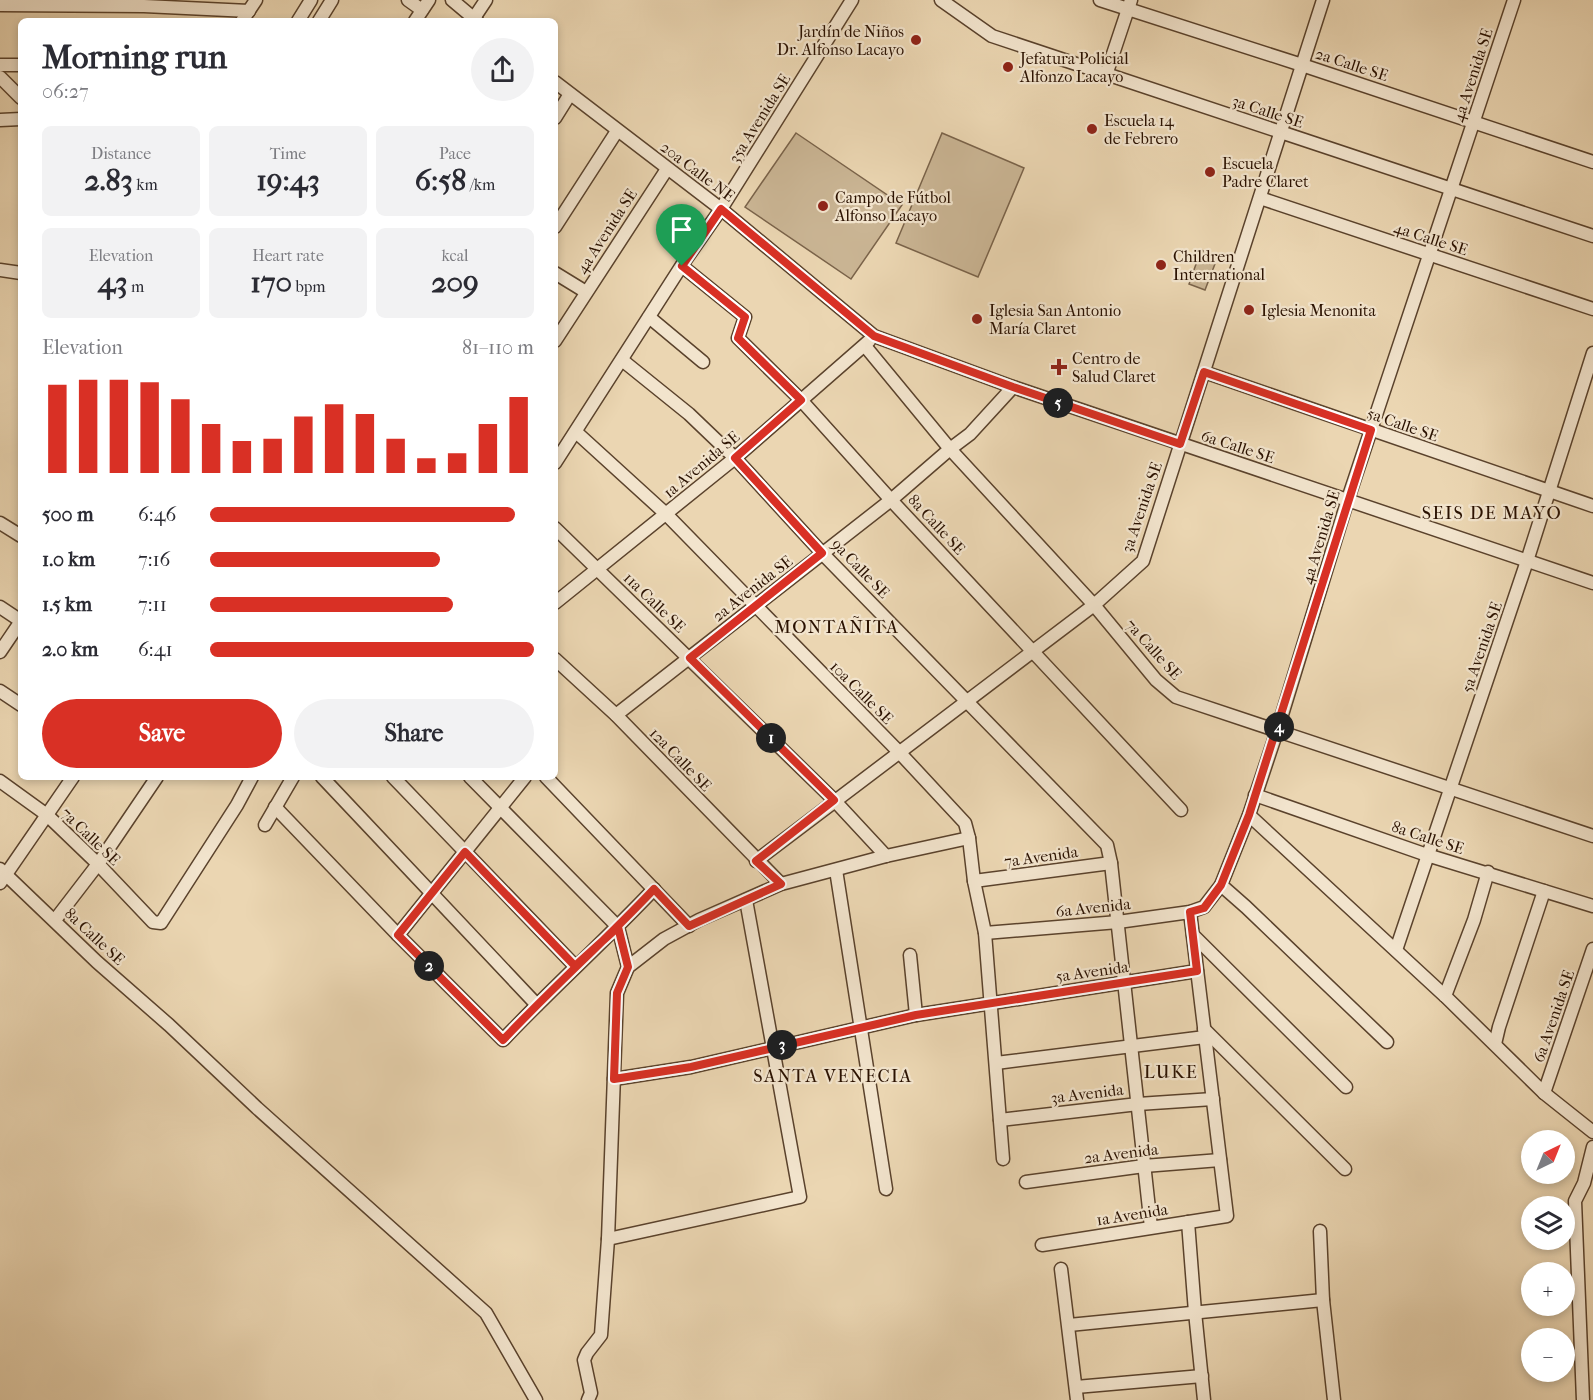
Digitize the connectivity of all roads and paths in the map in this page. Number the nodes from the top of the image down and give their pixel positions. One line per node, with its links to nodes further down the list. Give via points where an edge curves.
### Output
1 (311, 0): 16 (street)
2 (332, 0): 17 (street)
3 (408, 0): 13 (street)
4 (452, 0): 19 (street)
5 (486, 0): 20 (street)
6 (852, 0): 39 (street, 35a Avenida SE)
7 (941, 0): 24 (street, 3a Calle SE, via 992,36)
8 (1100, 0): 14 (street, 2a Calle SE)
9 (1323, 0): 23 (street, 3a Avenida SE)
10 (1514, 0): 32 (street, 4a Avenida SE)
11 (60, 2): 12 (street); 15 (street)
12 (0, 4)
13 (426, 5): 18 (street)
14 (1130, 5): 23 (street, 2a Calle SE); 24 (street)
15 (249, 11)
16 (300, 18)
17 (321, 18)
18 (417, 18)
19 (472, 18)
20 (475, 18)
21 (0, 65): 22 (street)
22 (18, 65)
23 (1302, 65): 32 (street, 2a Calle SE); 34 (street, 3a Avenida SE)
24 (1106, 75): 34 (street, 3a Calle SE)
25 (0, 77): 28 (street)
26 (558, 84): 27 (street, 20a Calle NE)
27 (570, 94): 29 (street); 33 (street, 20a Calle NE)
28 (18, 95)
29 (558, 113)
30 (18, 119): 31 (street)
31 (0, 120)
32 (1474, 121): 35 (street, 2a Calle SE); 37 (street, 4a Avenida SE)
33 (617, 131): 36 (street, 20a Calle NE); 40 (street)
34 (1280, 133): 37 (street, 3a Calle SE); 38 (street, 3a Avenida SE)
35 (1593, 162)
36 (667, 169): 39 (street, 20a Calle NE); 47 (street, 4a Avenida SE)
37 (1452, 188): 41 (street, 3a Calle SE); 42 (street, 4a Avenida SE)
38 (1260, 198): 42 (street, 4a Calle SE); 56 (street, 3a Avenida SE)
39 (721, 209): 43 (street, 35a Avenida SE); 51 (street, 20a Calle NE)
40 (558, 222)
41 (1593, 236)
42 (1430, 255): 48 (street, 4a Calle SE); 59 (street, 4a Avenida SE)
43 (682, 266): 49 (street, 35a Avenida SE); 58 (street, 8a Calle SE, via 745,317 738,338)
44 (0, 270): 45 (street)
45 (18, 273)
46 (558, 275): 47 (street)
47 (586, 292): 50 (street, 4a Avenida SE)
48 (1593, 309)
49 (649, 317): 54 (street, 35a Avenida SE); 55 (street)
50 (558, 336)
51 (874, 336): 52 (street, 1a Avenida SE); 57 (street, 6a Calle SE)
52 (865, 346): 58 (street, 1a Avenida SE); 62 (street, 7a Calle SE)
53 (1593, 353): 65 (street, 5a Avenida SE)
54 (622, 360): 60 (street, 35a Avenida SE); 63 (street, 9a Calle SE, via 689,414)
55 (703, 363)
56 (1204, 372): 59 (street, 5a Calle SE); 61 (street, 3a Avenida SE)
57 (1013, 387): 61 (street, 6a Calle SE); 62 (street, 2a Avenida SE, via 970,434)
58 (801, 400): 63 (street, 1a Avenida SE); 67 (street, 8a Calle SE)
59 (1371, 430): 65 (street, 5a Calle SE); 66 (street, 4a Avenida SE)
60 (576, 432): 64 (street, 35a Avenida SE); 69 (street, 10a Calle SE)
61 (1180, 444): 66 (street, 6a Calle SE); 78 (street, 3a Avenida SE, via 1143,561)
62 (950, 449): 67 (street, 2a Avenida SE); 78 (street, 7a Calle SE)
63 (735, 458): 69 (street, 1a Avenida SE); 73 (street, 9a Calle SE)
64 (558, 459)
65 (1550, 490): 68 (street, 5a Calle SE); 74 (street, 5a Avenida SE)
66 (1348, 499): 74 (street, 6a Calle SE); 91 (street, 4a Avenida SE)
67 (891, 500): 73 (street, 2a Avenida SE); 83 (street, 8a Calle SE)
68 (1593, 506)
69 (666, 514): 75 (street, 1a Avenida SE); 79 (street, 10a Calle SE)
70 (0, 523): 71 (street)
71 (18, 530)
72 (558, 531): 75 (street, 11a Calle SE)
73 (822, 553): 79 (street, 2a Avenida SE); 88 (street, 9a Calle SE)
74 (1527, 561): 76 (street, 6a Calle SE); 103 (street, 5a Avenida SE)
75 (598, 569): 77 (street, 1a Avenida SE); 85 (street, 11a Calle SE)
76 (1593, 583)
77 (558, 601)
78 (1094, 605): 83 (street, 3a Avenida SE); 91 (street, 7a Calle SE, via 1156,680 1176,697)
79 (755, 606): 85 (street, 2a Avenida SE); 92 (street, 10a Calle SE)
80 (0, 607): 81 (street)
81 (18, 619)
82 (18, 625): 84 (street)
83 (1034, 651): 88 (street, 3a Avenida SE); 108 (street, 8a Calle SE)
84 (0, 652)
85 (690, 658): 90 (street, 2a Avenida SE); 105 (street, 11a Calle SE)
86 (558, 662): 90 (street, 12a Calle SE)
87 (0, 691): 89 (street)
88 (967, 700): 92 (street, 3a Avenida SE); 118 (street, 9a Calle SE, via 1107,845)
89 (18, 703)
90 (616, 715): 117 (street, 12a Calle SE)
91 (1277, 731): 103 (street, 7a Calle SE); 104 (street, 4a Avenida SE)
92 (899, 752): 105 (street, 3a Avenida SE); 113 (street, 10a Calle SE, via 957,813)
93 (71, 780): 110 (street)
94 (156, 780): 119 (street)
95 (250, 780): 119 (street, 7a Calle SE, via 161,923 153,922)
96 (290, 780): 106 (street)
97 (325, 780): 128 (street)
98 (396, 780): 114 (street)
99 (473, 780): 107 (street)
100 (523, 780): 107 (street)
101 (549, 780): 126 (street)
102 (0, 781): 110 (street, 7a Calle SE)
103 (1450, 788): 112 (street, 7a Calle SE); 115 (street, 5a Avenida SE)
104 (1255, 795): 109 (street, 4a Avenida SE); 115 (street, 8a Calle SE)
105 (834, 800): 116 (street, 11a Calle SE); 117 (street, 3a Avenida SE)
106 (275, 807): 111 (street); 139 (street)
107 (500, 809): 114 (street); 136 (street)
108 (1181, 810)
109 (1249, 815): 125 (street, 4a Avenida SE); 141 (street)
110 (47, 816): 119 (street, 7a Calle SE); 122 (street)
111 (265, 825)
112 (1593, 836)
113 (969, 838): 116 (street); 123 (street, 10a Calle SE)
114 (465, 852): 128 (street); 143 (street)
115 (1427, 855): 121 (street, 8a Calle SE); 141 (street, 5a Avenida SE)
116 (886, 856): 120 (street)
117 (756, 861): 124 (street, 12a Calle SE)
118 (1111, 863): 123 (street, 7a Avenida); 134 (street, 9a Calle SE)
119 (98, 864): 133 (street)
120 (836, 870): 124 (street); 151 (street)
121 (1488, 872): 127 (street, 8a Calle SE); 147 (street)
122 (2, 876): 133 (street, 8a Calle SE)
123 (974, 881): 137 (street, 10a Calle SE)
124 (781, 884): 129 (street)
125 (1221, 885): 131 (street, 4a Avenida SE); 153 (street)
126 (654, 889): 135 (street); 136 (street)
127 (1544, 891): 130 (street, 8a Calle SE); 154 (street)
128 (432, 893): 139 (street); 149 (street)
129 (746, 900): 135 (street); 156 (street)
130 (1593, 906)
131 (1204, 908): 132 (street, 6a Avenida)
132 (1190, 912): 134 (street, 6a Avenida); 138 (street)
133 (55, 920): 183 (street, 8a Calle SE, via 486,1313)
134 (1118, 922): 137 (street, 6a Avenida); 146 (street, 9a Calle SE)
135 (689, 926): 144 (street, via 664,939)
136 (618, 927): 143 (street); 144 (street)
137 (985, 933): 148 (street, 10a Calle SE)
138 (1193, 934): 145 (street); 159 (street)
139 (398, 935): 149 (street, via 503,1040)
140 (1593, 949): 160 (street, 6a Avenida SE)
141 (1396, 950): 147 (street)
142 (910, 955): 150 (street)
143 (575, 966): 149 (street)
144 (628, 967): 158 (street, via 617,993)
145 (1197, 971): 146 (street, 5a Avenida); 152 (street)
146 (1125, 984): 148 (street, 5a Avenida); 155 (street, 9a Calle SE)
147 (1445, 996): 154 (street)
148 (991, 1002): 150 (street, 5a Avenida); 157 (street, 10a Calle SE)
149 (537, 1005)
150 (916, 1015): 151 (street, 5a Avenida)
151 (860, 1028): 156 (street, 5a Avenida); 171 (street)
152 (1205, 1033): 155 (street); 161 (street); 169 (street)
153 (1387, 1042)
154 (1496, 1044): 160 (street)
155 (1131, 1046): 157 (street); 162 (street, 9a Calle SE)
156 (773, 1047): 158 (street, 5a Avenida, via 691,1067); 175 (street, via 800,1197)
157 (996, 1063): 163 (street, 10a Calle SE)
158 (614, 1079): 175 (street)
159 (1346, 1087)
160 (1544, 1093): 164 (street)
161 (1213, 1099): 162 (street, 3a Avenida); 167 (street)
162 (1138, 1104): 163 (street, 3a Avenida); 168 (street, 9a Calle SE)
163 (1000, 1120): 166 (street, 10a Calle SE)
164 (1593, 1132)
165 (1593, 1147): 188 (street, via 1575,1202)
166 (1004, 1159)
167 (1220, 1161): 168 (street, 2a Avenida); 172 (street, 1a Avenida, via 1227,1216)
168 (1144, 1166): 170 (street, 2a Avenida); 173 (street, 9a Calle SE)
169 (1345, 1169)
170 (1026, 1182)
171 (886, 1189)
172 (1188, 1222): 173 (street, 1a Avenida); 179 (street)
173 (1151, 1227): 176 (street, 1a Avenida)
174 (1320, 1231): 178 (street)
175 (608, 1239): 184 (street, via 601,1335 584,1360 591,1393)
176 (1042, 1245)
177 (1061, 1269): 180 (street)
178 (1323, 1300): 179 (street); 187 (street)
179 (1195, 1312): 180 (street); 181 (street)
180 (1069, 1325): 182 (street)
181 (1202, 1376): 182 (street); 186 (street)
182 (1076, 1387): 185 (street)
183 (536, 1400)
184 (588, 1400)
185 (1077, 1400)
186 (1204, 1400)
187 (1334, 1400)
188 (1583, 1400)

